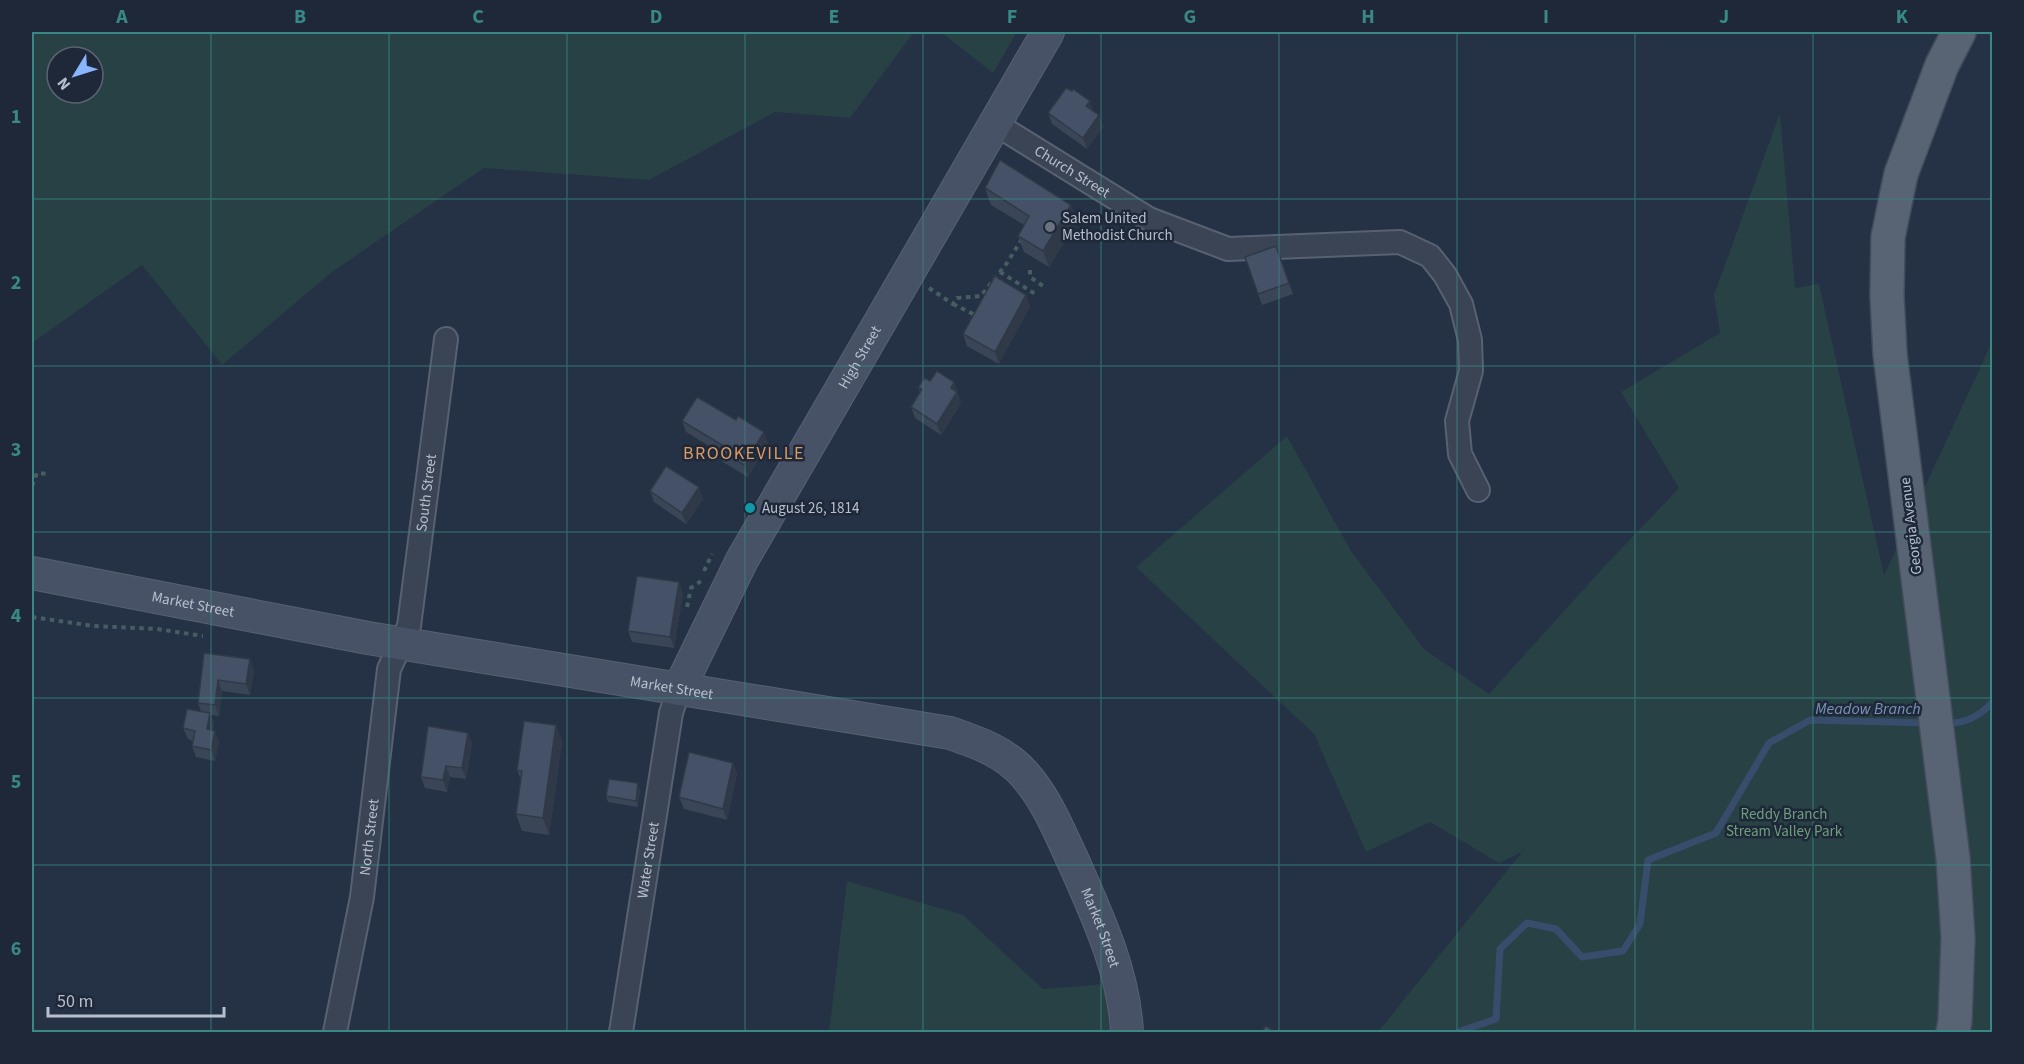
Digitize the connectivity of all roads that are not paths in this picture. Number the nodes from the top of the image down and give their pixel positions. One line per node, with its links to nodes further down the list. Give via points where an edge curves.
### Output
1 (1048, 32): 3 (main road, High Street)
2 (1959, 32): 12 (main road, Georgia Avenue, via 1942,65 1901,174 1888,237 1887,296 1890,354 1953,858 1958,938)
3 (994, 123): 5 (street, Church Street, via 1149,219 1228,249 1400,242 1430,256 1461,304 1470,340 1472,370 1457,421 1460,454); 8 (main road, High Street, via 742,560)
4 (446, 339): 7 (street, South Street, via 409,626)
5 (1478, 490)
6 (32, 573): 7 (main road, Market Street)
7 (401, 643): 8 (main road, Market Street); 9 (street, North Street, via 389,669 362,897)
8 (679, 689): 10 (street, Water Street, via 671,713); 11 (main road, Market Street, via 950,733 1006,757 1042,798 1099,921 1119,983)
9 (334, 1032)
10 (621, 1032)
11 (1126, 1032)
12 (1953, 1032)

